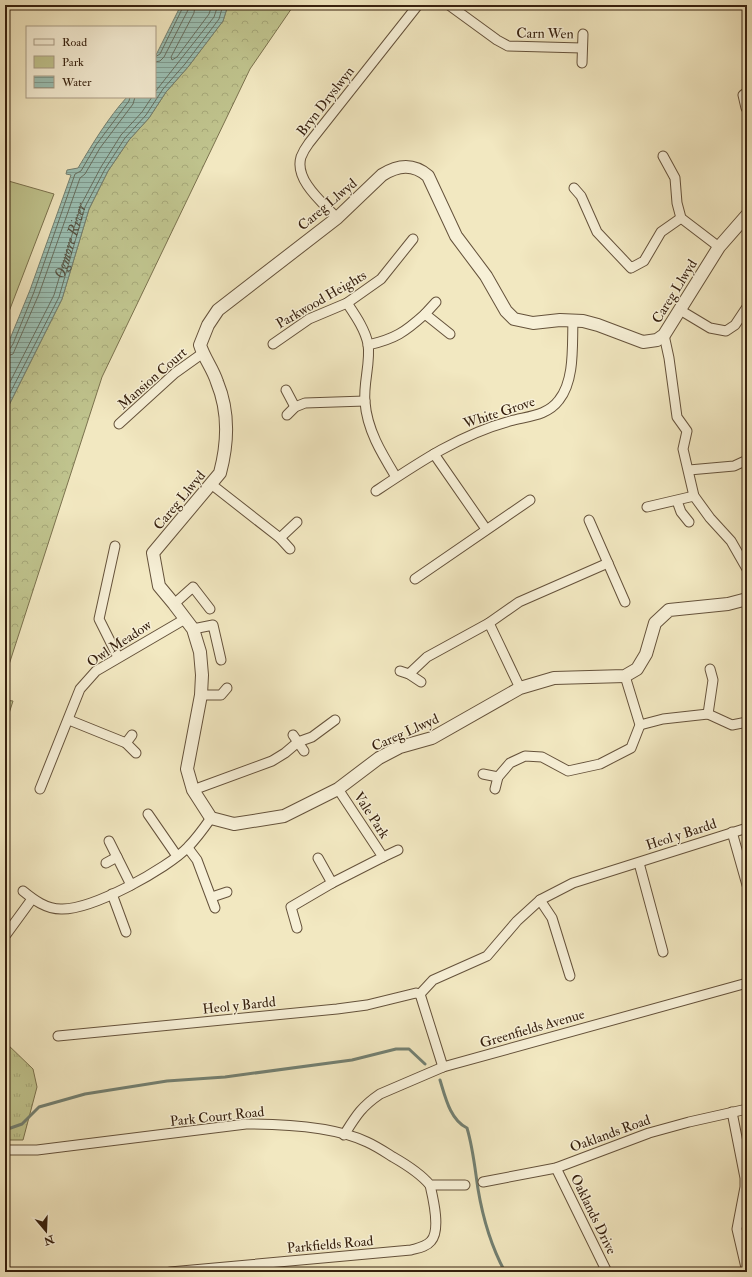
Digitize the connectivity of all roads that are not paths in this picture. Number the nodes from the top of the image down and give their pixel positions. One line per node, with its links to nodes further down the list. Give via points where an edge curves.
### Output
1 (418, 5): 11 (street, Bryn Dryslwyn, via 308,143 301,157 303,178)
2 (450, 5): 4 (street, Carn Wen, via 508,46)
3 (583, 34): 4 (street, Carn Wen)
4 (582, 48): 5 (street, Carn Wen)
5 (582, 64)
6 (747, 92): 7 (street, via 743,95)
7 (746, 108)
8 (662, 156): 12 (street, via 675,178)
9 (574, 188): 12 (street, via 581,196 597,232 631,268 644,261 661,232)
10 (747, 215): 14 (street, Careg Llwyd)
11 (337, 218): 20 (street, Careg Llwyd, via 390,170 402,166 421,170 433,184 456,236 514,319 533,323); 25 (street, Careg Llwyd, via 218,310 202,337 200,346)
12 (681, 218): 14 (street)
13 (413, 239): 16 (street, Parkwood Heights, via 381,279)
14 (719, 246): 18 (street, Careg Llwyd)
15 (436, 302): 19 (street)
16 (347, 303): 23 (street, Parkwood Heights, via 310,319); 24 (street, via 365,333)
17 (747, 307): 18 (street, via 735,325 726,331 710,328)
18 (680, 310): 22 (street, Careg Llwyd)
19 (425, 314): 21 (street); 24 (street, via 406,331 386,341)
20 (573, 321): 22 (street, Careg Llwyd, via 598,325 643,342 658,340); 31 (street, White Grove, via 570,374 558,402 542,414 510,421 473,434)
21 (450, 334)
22 (664, 335): 33 (street, via 677,417 686,431 683,448)
23 (273, 344)
24 (368, 345): 27 (street)
25 (203, 353): 30 (street, Mansion Court, via 175,373); 35 (street, Careg Llwyd, via 222,396 226,428 220,473)
26 (286, 390): 28 (street)
27 (365, 401): 28 (street, via 305,403); 34 (street, via 374,437)
28 (295, 407): 29 (street)
29 (287, 415)
30 (119, 424)
31 (434, 454): 34 (street, White Grove); 44 (street)
32 (747, 460): 33 (street, via 734,466)
33 (689, 470): 37 (street)
34 (396, 478): 36 (street, White Grove)
35 (211, 484): 45 (street); 53 (street, Careg Llwyd, via 153,553 159,586)
36 (376, 490)
37 (694, 496): 39 (street); 49 (street, via 731,541)
38 (530, 500): 44 (street)
39 (677, 501): 40 (street); 43 (street)
40 (647, 507)
41 (589, 520): 48 (street)
42 (297, 522): 45 (street)
43 (689, 522)
44 (486, 529): 50 (street)
45 (280, 538): 47 (street)
46 (115, 546): 58 (street, via 98,619)
47 (290, 549)
48 (608, 563): 52 (street); 56 (street, via 519,602)
49 (747, 569)
50 (415, 579)
51 (747, 599): 61 (street, via 728,604 669,610 655,623 646,654 637,669)
52 (625, 602)
53 (174, 604): 54 (street, via 193,587); 55 (street, Careg Llwyd)
54 (210, 610)
55 (185, 619): 57 (street, Careg Llwyd); 58 (street, Owl Meadow)
56 (489, 623): 62 (street, via 404,672); 64 (street)
57 (193, 630): 59 (street, via 213,625); 65 (street, Careg Llwyd, via 200,652)
58 (118, 657): 67 (street, Owl Meadow, via 96,671 80,689)
59 (221, 660)
60 (710, 669): 66 (street, via 713,680)
61 (625, 676): 64 (street, Careg Llwyd, via 554,678); 70 (street)
62 (421, 682)
63 (227, 688): 65 (street, via 221,695)
64 (520, 688): 79 (street, Careg Llwyd, via 432,738 400,747 379,758)
65 (201, 695): 81 (street, Careg Llwyd, via 187,769)
66 (708, 714): 69 (street, via 732,725); 70 (street, via 663,719)
67 (68, 720): 73 (street); 78 (street, Owl Meadow)
68 (335, 720): 72 (street, via 312,737)
69 (747, 722)
70 (640, 725): 77 (street, via 632,748 600,764 568,771 542,757 525,756 510,763)
71 (132, 735): 73 (street)
72 (296, 738): 74 (street); 81 (street, via 285,753 266,764)
73 (126, 743): 75 (street)
74 (304, 751)
75 (136, 753)
76 (483, 774): 77 (street)
77 (498, 777): 80 (street)
78 (40, 789)
79 (338, 789): 83 (street, Careg Llwyd, via 284,816 234,824); 91 (street, Vale Park)
80 (495, 789)
81 (194, 790): 83 (street, Careg Llwyd)
82 (148, 814): 89 (street)
83 (211, 818): 87 (street)
84 (747, 828): 85 (street, Heol y Bardd)
85 (732, 832): 94 (street, Heol y Bardd); 97 (street, Heol y Bardd)
86 (109, 841): 90 (street)
87 (188, 848): 89 (street); 101 (street, via 197,860)
88 (398, 850): 91 (street, Vale Park)
89 (177, 856): 96 (street)
90 (117, 857): 93 (street); 96 (street)
91 (383, 857): 95 (street, Vale Park)
92 (318, 858): 95 (street)
93 (106, 863)
94 (639, 863): 103 (street, Heol y Bardd, via 573,883); 108 (street, Heol y Bardd)
95 (332, 883): 105 (street, Vale Park, via 291,907)
96 (131, 885): 100 (street)
97 (747, 885)
98 (23, 891): 102 (street)
99 (227, 892): 101 (street)
100 (112, 894): 102 (street, via 74,908 60,910); 106 (street)
101 (212, 897): 104 (street)
102 (32, 899): 107 (street)
103 (540, 900): 109 (street, via 552,918); 111 (street, Heol y Bardd, via 487,956 433,980)
104 (215, 908)
105 (297, 928)
106 (126, 932)
107 (5, 936)
108 (663, 952)
109 (570, 976)
110 (747, 983): 113 (street, Greenfields Avenue)
111 (420, 994): 112 (street, Heol y Bardd, via 337,1009); 113 (street)
112 (58, 1036)
113 (443, 1067): 116 (street, Greenfields Avenue, via 371,1100 362,1108)
114 (747, 1110): 115 (street, Oaklands Road)
115 (732, 1112): 118 (street, Oaklands Road, via 649,1133); 122 (street, via 745,1178 737,1229)
116 (344, 1135): 117 (street, Park Court Road, via 307,1127 246,1124 60,1148); 120 (street, Park Court Road, via 366,1142 406,1165 424,1177)
117 (5, 1150)
118 (556, 1168): 119 (street, Oaklands Road); 124 (street, Oaklands Drive)
119 (483, 1182)
120 (430, 1185): 121 (street); 123 (street, Parkfields Road, via 435,1234 432,1241 425,1246 411,1250)
121 (465, 1185)
122 (746, 1271)
123 (170, 1272)
124 (607, 1272)

